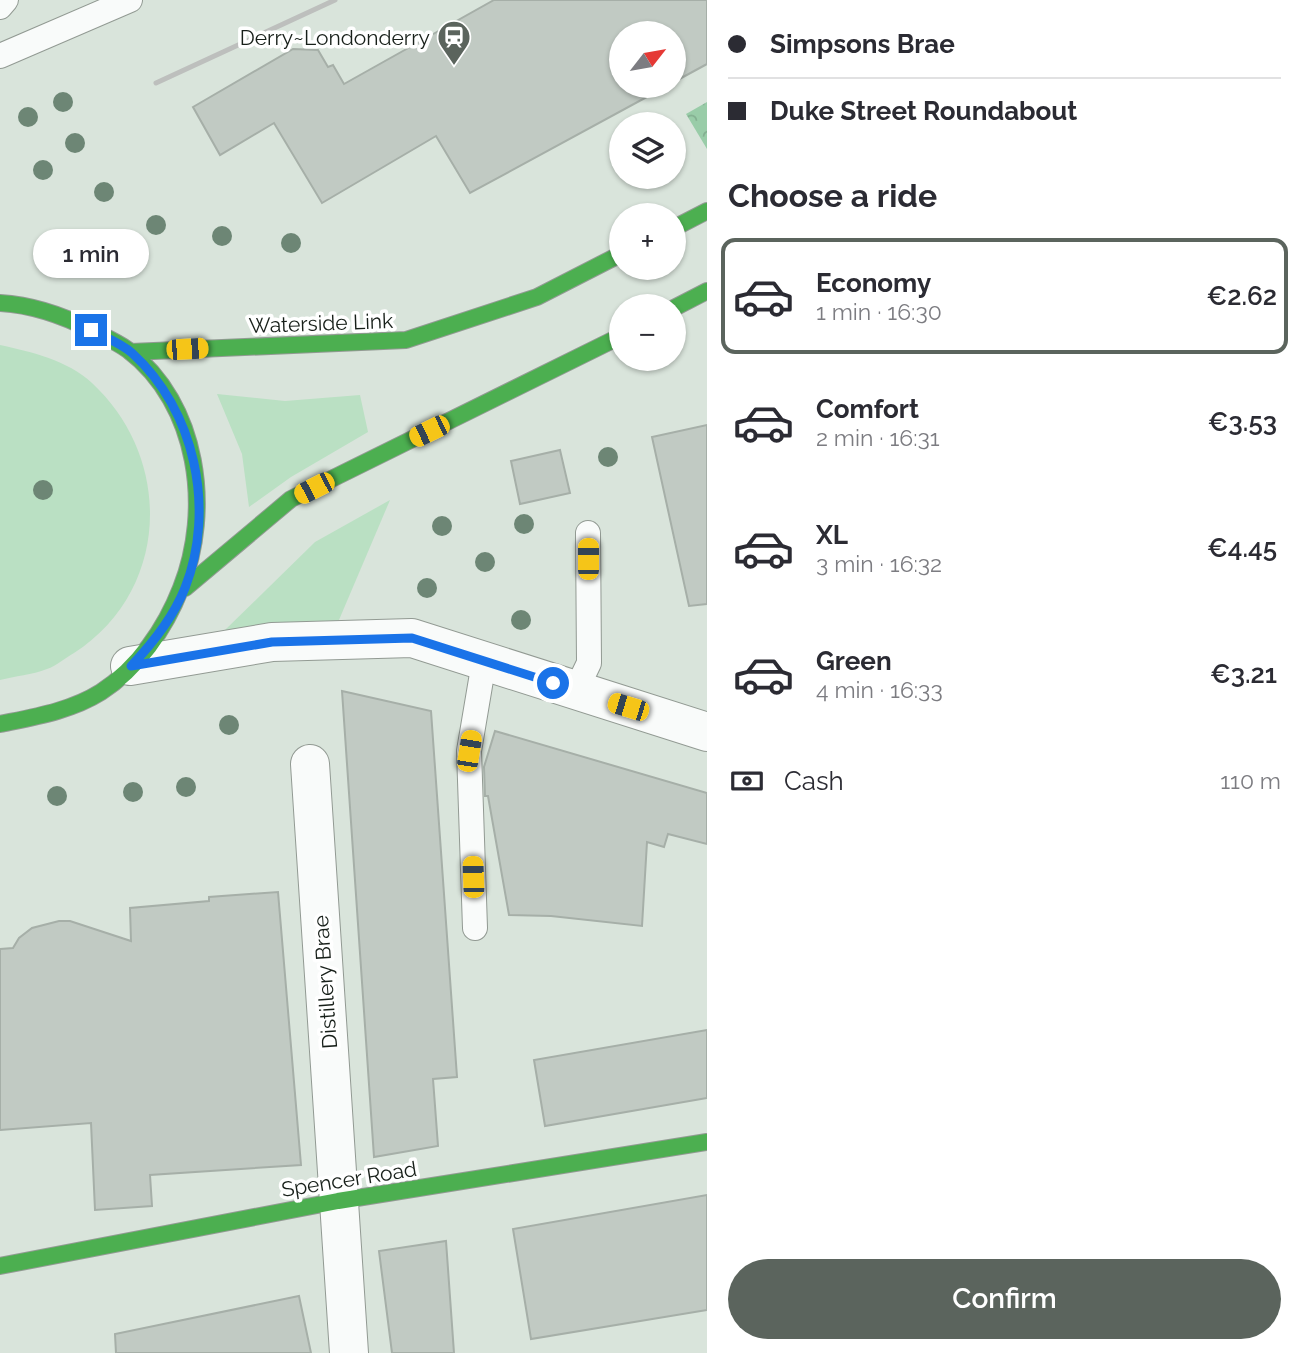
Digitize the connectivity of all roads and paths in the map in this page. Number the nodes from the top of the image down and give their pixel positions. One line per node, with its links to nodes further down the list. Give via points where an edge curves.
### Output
1 (6, 0): 3 (lane)
2 (130, 0): 4 (lane)
3 (0, 7)
4 (0, 56)
5 (707, 211): 6 (main road)
6 (686, 222)
7 (609, 260): 12 (main road, Waterside Link, via 537,297 406,340)
8 (707, 291): 10 (main road)
9 (5, 297): 12 (main road, via 70,319)
10 (686, 302)
11 (609, 342): 14 (main road, via 291,499)
12 (131, 352): 14 (main road, via 170,395 194,457 200,523)
13 (588, 533): 17 (lane, via 589,663)
14 (185, 588): 16 (main road, via 156,641)
15 (484, 662): 16 (street, via 412,638 272,642); 17 (street); 21 (lane, via 469,751)
16 (131, 666): 18 (main road, via 113,683 60,712)
17 (576, 690): 19 (street)
18 (0, 724)
19 (707, 732)
20 (310, 764): 23 (street, Distillery Brae)
21 (475, 928)
22 (707, 1142): 23 (main road, Spencer Road)
23 (338, 1201): 24 (main road, Spencer Road); 25 (street, Distillery Brae)
24 (0, 1266)
25 (349, 1353)

